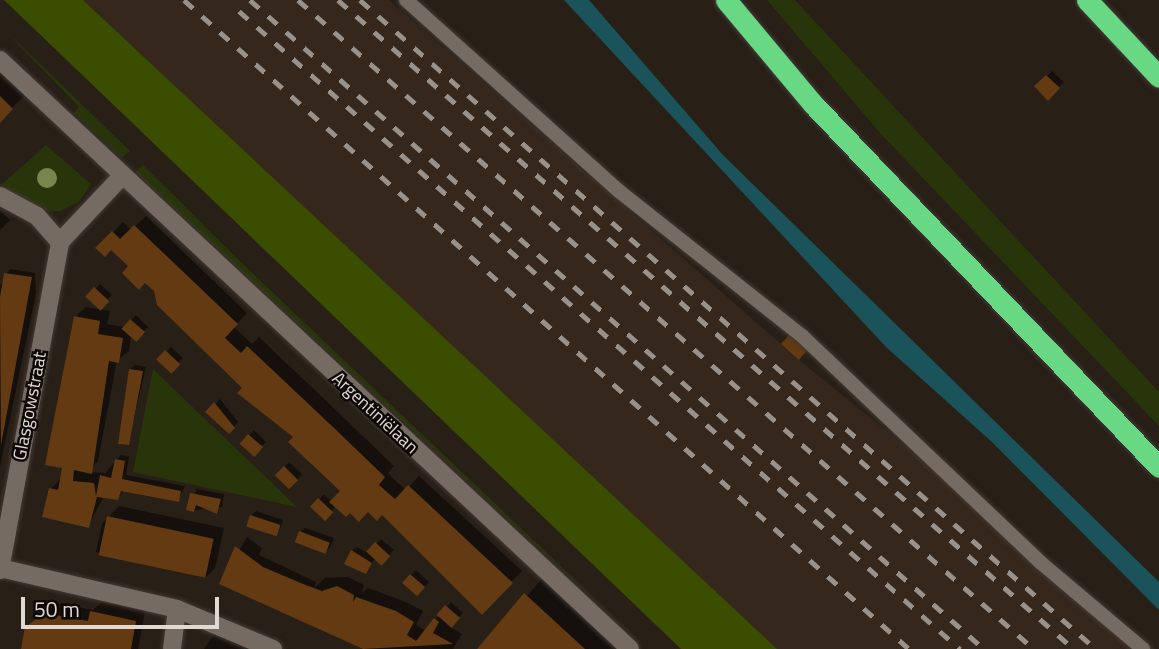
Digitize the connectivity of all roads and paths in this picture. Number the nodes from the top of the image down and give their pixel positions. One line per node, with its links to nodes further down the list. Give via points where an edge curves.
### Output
1 (406, 0): 15 (lane, via 619,191 802,335 1041,562)
2 (726, 0): 9 (highway, via 813,104)
3 (1087, 0): 5 (highway)
4 (0, 60): 6 (street, Argentiniëlaan)
5 (1159, 77)
6 (120, 178): 8 (street); 14 (street, Argentiniëlaan)
7 (0, 196): 8 (street, via 37,216)
8 (60, 242): 10 (street, Glasgowstraat)
9 (1159, 467)
10 (0, 569): 11 (street)
11 (177, 609): 12 (street); 13 (street)
12 (172, 649)
13 (273, 649)
14 (630, 649)
15 (1143, 649)

